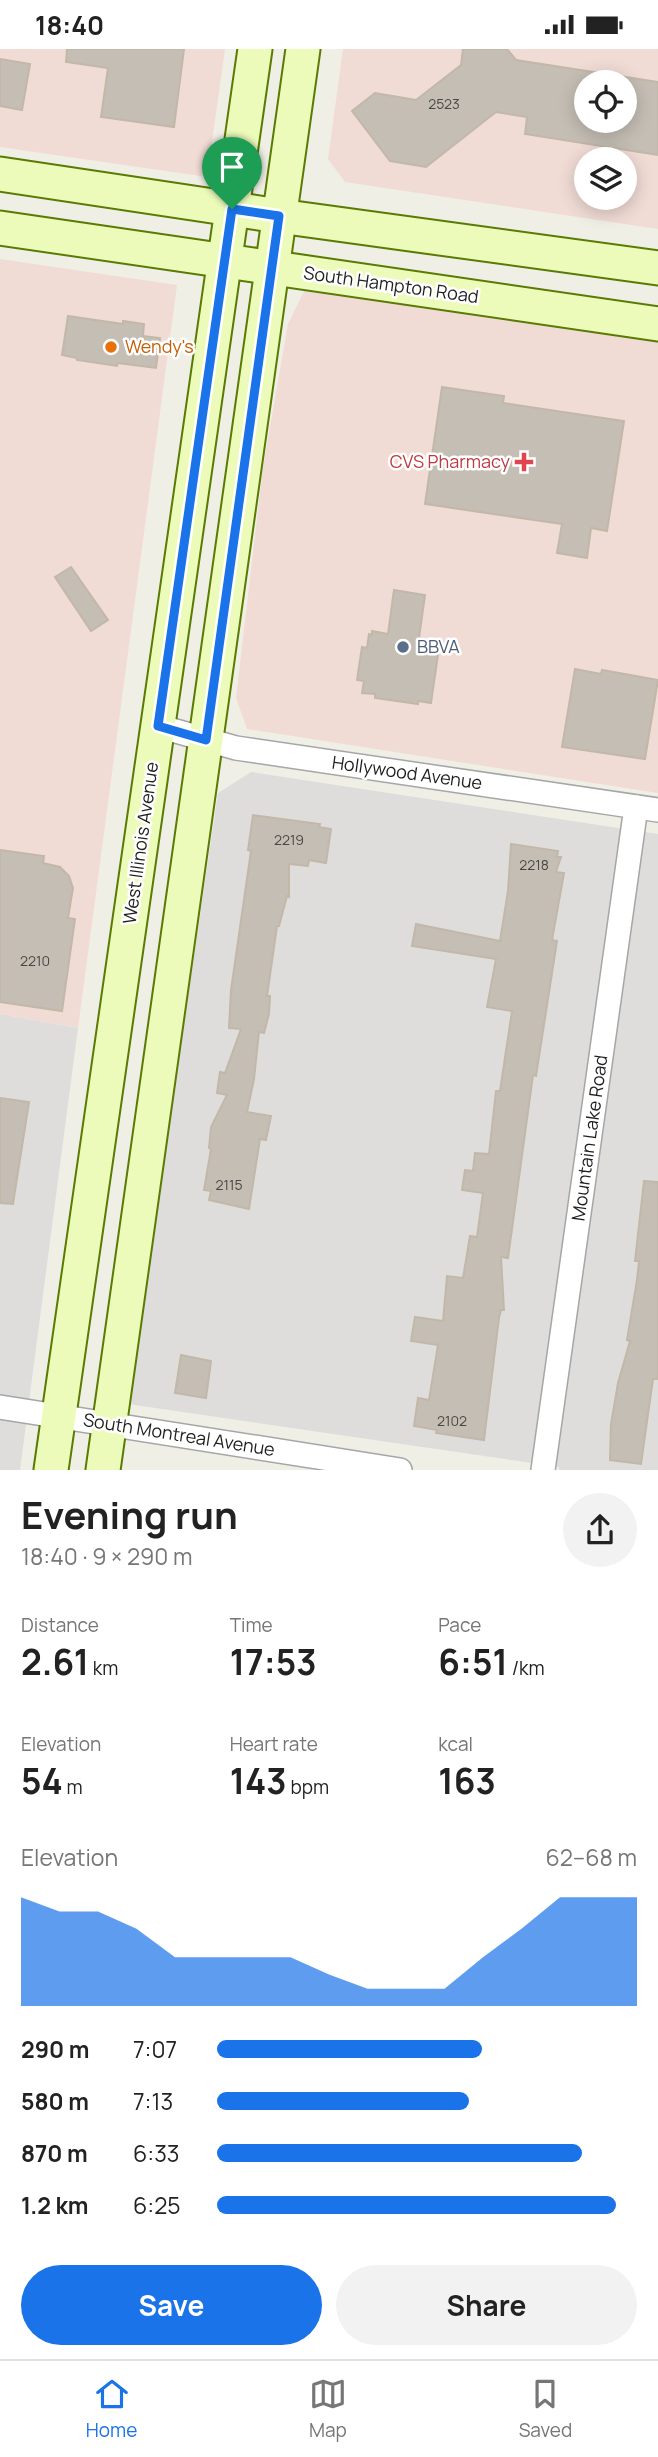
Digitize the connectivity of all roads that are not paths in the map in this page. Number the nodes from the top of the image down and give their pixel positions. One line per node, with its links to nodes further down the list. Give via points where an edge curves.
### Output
1 (255, 49): 4 (main road, West Illinois Avenue)
2 (303, 49): 5 (main road)
3 (0, 174): 4 (main road)
4 (232, 209): 5 (main road); 7 (main road, West Illinois Avenue)
5 (279, 216): 8 (main road); 9 (main road)
6 (0, 228): 7 (main road, South Hampton Road)
7 (225, 261): 8 (main road, South Hampton Road); 11 (main road, West Illinois Avenue)
8 (272, 268): 10 (main road, South Hampton Road); 12 (main road)
9 (658, 268)
10 (654, 318)
11 (158, 726): 12 (street, Hollywood Avenue); 15 (main road, West Illinois Avenue)
12 (206, 740): 13 (street, Hollywood Avenue); 16 (main road)
13 (647, 809): 20 (street, Mountain Lake Road)
14 (0, 1408): 15 (street, South Montreal Avenue)
15 (59, 1416): 16 (street, South Montreal Avenue); 17 (main road, West Illinois Avenue)
16 (109, 1424): 18 (main road); 19 (street, South Montreal Avenue)
17 (51, 1470)
18 (103, 1470)
19 (400, 1470)
20 (543, 1470)

